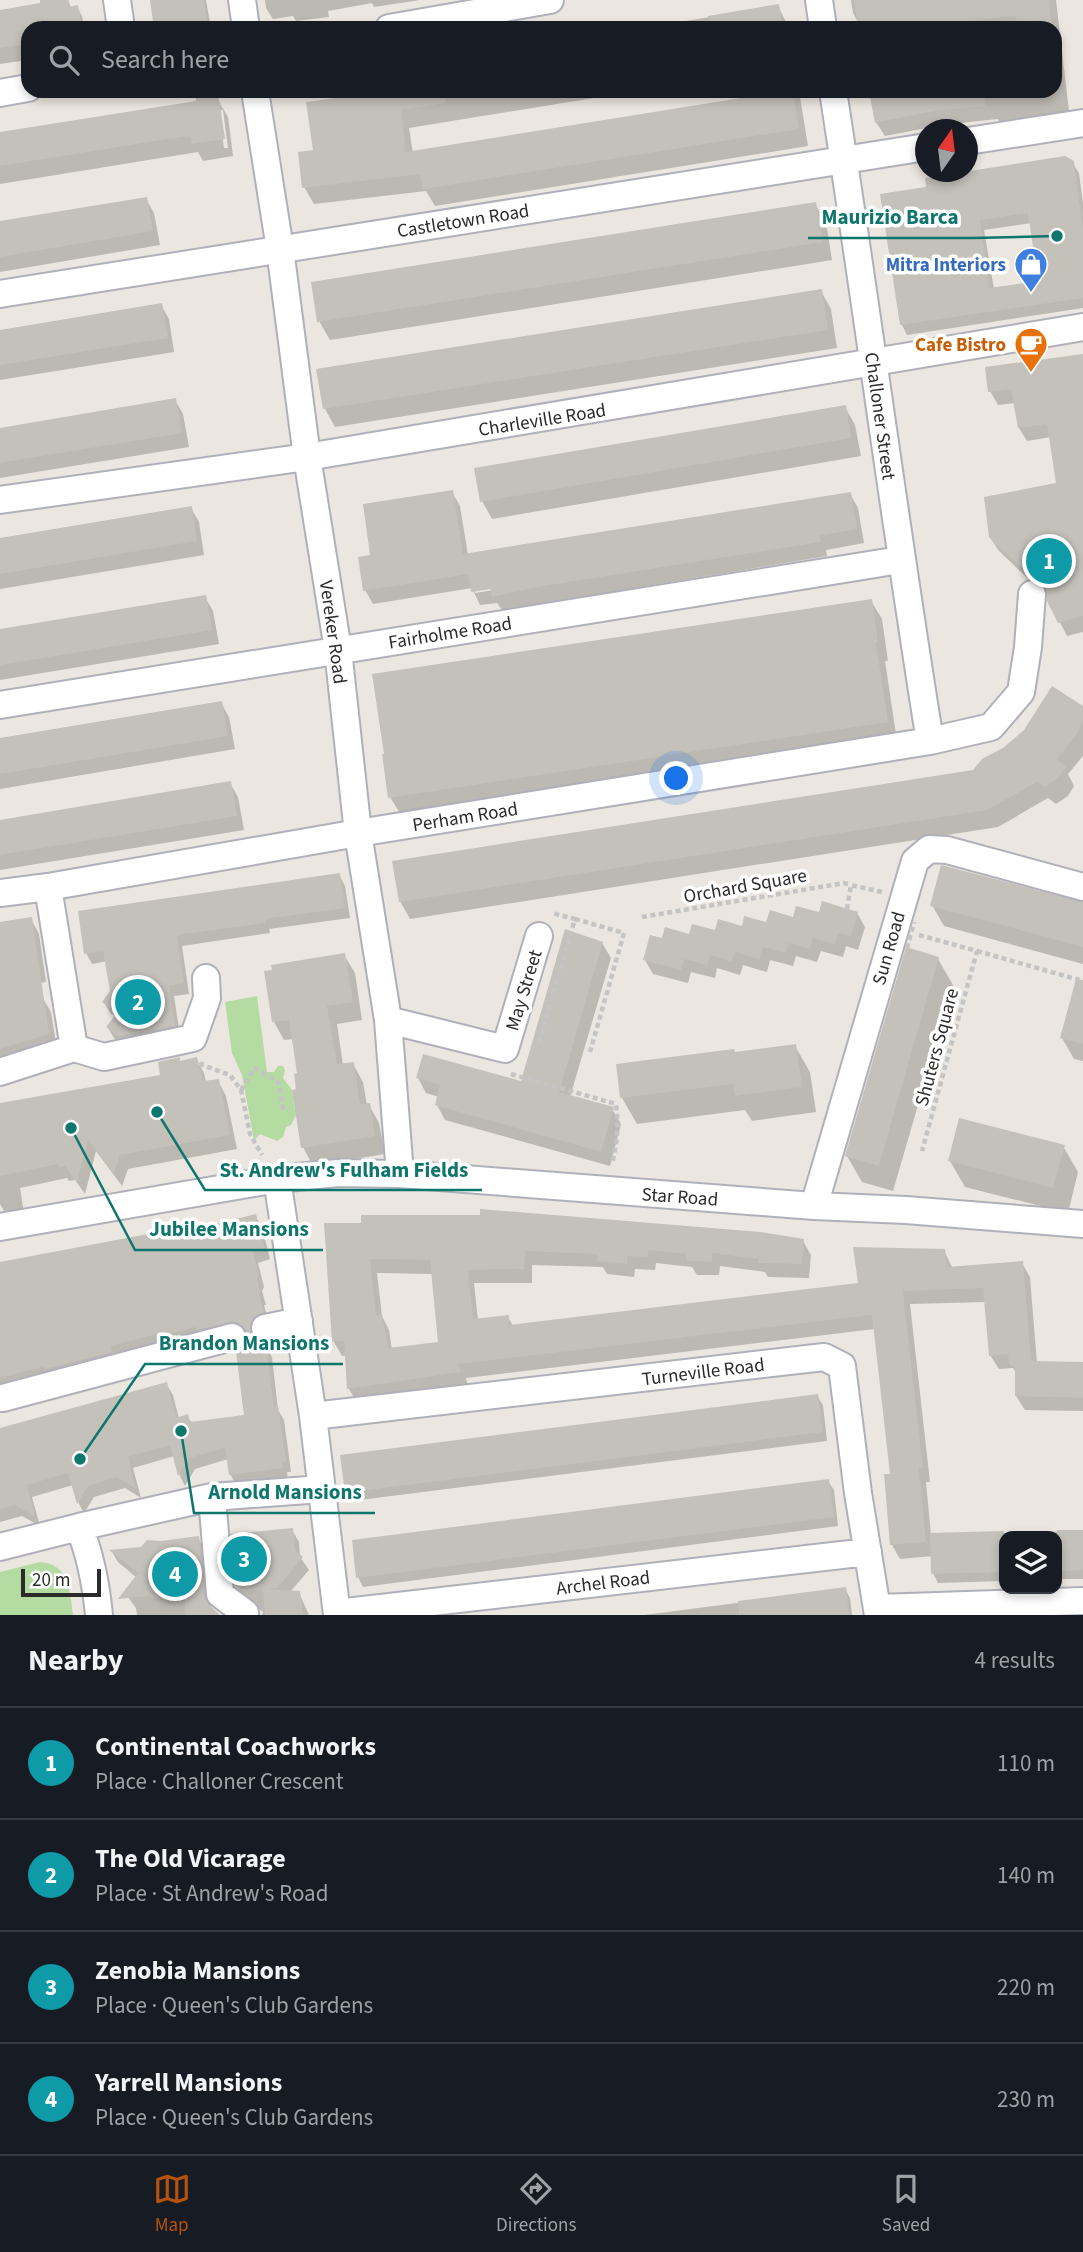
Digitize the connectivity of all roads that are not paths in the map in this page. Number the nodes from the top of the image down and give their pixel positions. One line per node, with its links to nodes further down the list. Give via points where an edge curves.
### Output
1 (117, 0): 5 (street)
2 (242, 0): 6 (street)
3 (550, 0): 7 (street)
4 (819, 0): 8 (street)
5 (120, 21)
6 (245, 21)
7 (429, 21)
8 (822, 21)
9 (21, 89): 10 (street)
10 (0, 93)
11 (256, 98): 17 (street, Vereker Road)
12 (834, 98): 16 (street, Challoner Street)
13 (1083, 123): 14 (street)
14 (978, 139)
15 (915, 149): 16 (street, Castletown Road)
16 (844, 160): 17 (street, Castletown Road); 20 (street, Challoner Street)
17 (280, 249): 18 (street, Castletown Road); 21 (street, Vereker Road)
18 (0, 294)
19 (1083, 327): 20 (street, Charleville Road)
20 (874, 364): 21 (street, Charleville Road); 23 (street, Challoner Street)
21 (307, 457): 22 (street, Charleville Road); 25 (street, Vereker Road)
22 (0, 500)
23 (900, 560): 25 (street, Fairholme Road); 27 (street, Challoner Street)
24 (1032, 594): 27 (street, Perham Road, via 1021,692 991,727)
25 (338, 650): 26 (street, Fairholme Road); 28 (street, Vereker Road)
26 (0, 705)
27 (930, 741): 28 (street, Perham Road)
28 (358, 833): 29 (street, Perham Road); 34 (street, Vereker Road)
29 (48, 887): 31 (street, Perham Road); 35 (street)
30 (1083, 887): 39 (street, Sun Road, via 947,850 929,849 915,861 905,933)
31 (0, 893)
32 (539, 936): 34 (street, May Street, via 505,1049)
33 (206, 978): 35 (street, via 207,998 193,1038 104,1058)
34 (388, 1020): 37 (street, Vereker Road)
35 (74, 1048): 36 (street)
36 (0, 1072)
37 (400, 1174): 38 (street, Star Road, via 338,1173); 39 (street, Star Road)
38 (277, 1179): 41 (street, Star Road); 42 (street)
39 (814, 1206): 40 (street, Star Road)
40 (1083, 1224)
41 (0, 1227)
42 (299, 1321): 43 (street); 46 (street)
43 (265, 1328)
44 (232, 1337): 45 (street)
45 (3, 1398)
46 (313, 1416): 47 (street); 51 (street, Turneville Road, via 824,1357 842,1366)
47 (321, 1489): 48 (street); 54 (street)
48 (212, 1497): 49 (street); 56 (street, via 220,1594)
49 (79, 1527): 50 (street); 55 (street, via 92,1563)
50 (0, 1548)
51 (868, 1552): 53 (street, Turneville Road); 54 (street, Archel Road)
52 (1083, 1601): 53 (street)
53 (878, 1611)
54 (337, 1614)
55 (99, 1615)
56 (244, 1615)

